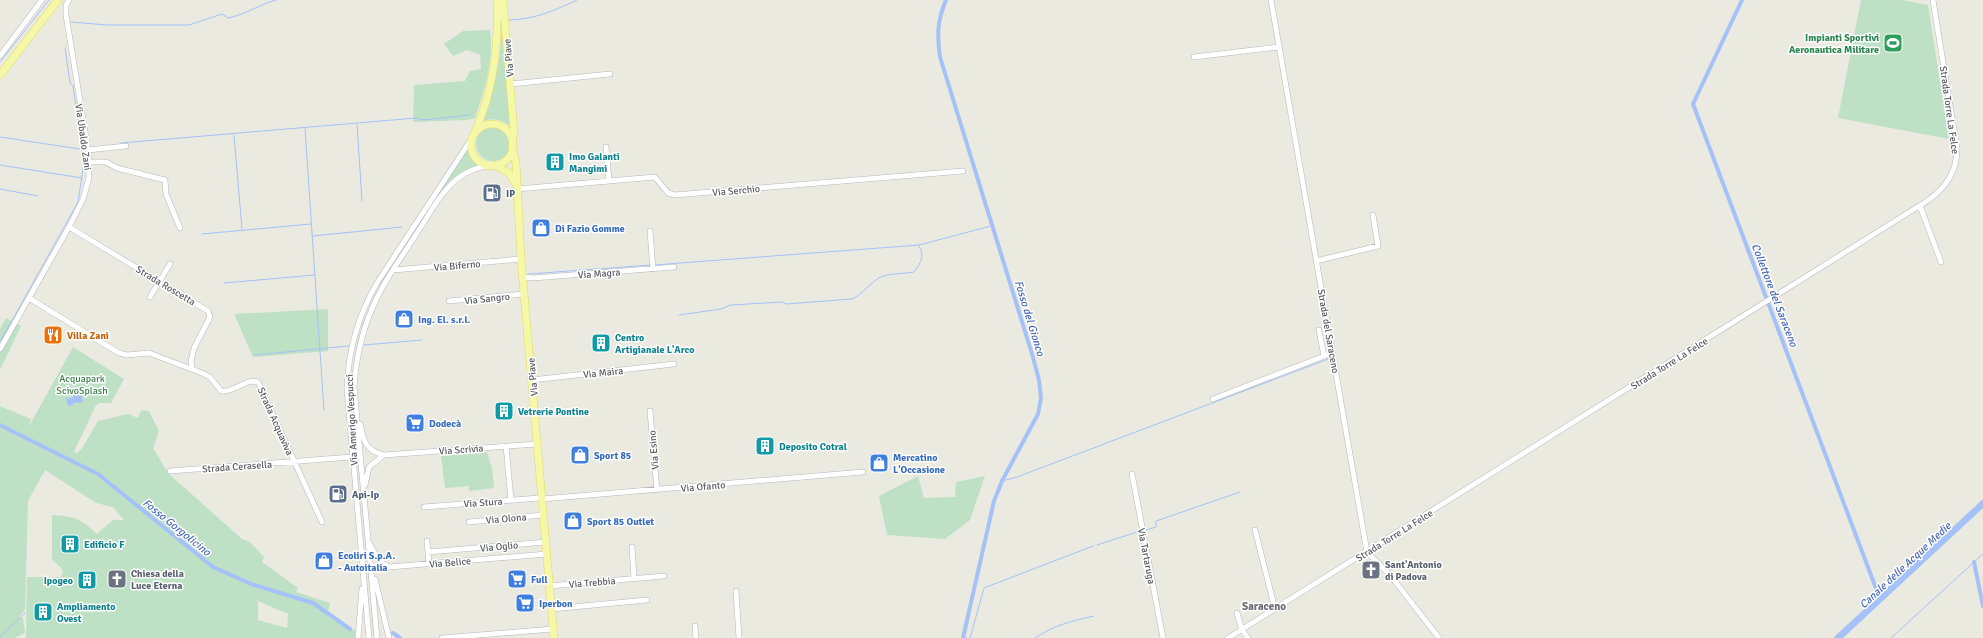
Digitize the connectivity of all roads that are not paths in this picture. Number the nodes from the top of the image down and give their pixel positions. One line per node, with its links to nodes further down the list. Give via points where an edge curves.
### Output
1 (42, 0): 9 (street)
2 (58, 0): 12 (main road)
3 (69, 0): 18 (street, Via Ubaldo Zani, via 66,14)
4 (497, 0): 14 (main road, Via Piave, via 494,69 486,105)
5 (503, 0): 13 (main road, Via Piave)
6 (1271, 0): 8 (street, Strada del Saraceno)
7 (1933, 0): 24 (street, Strada Torre La Felce, via 1957,154 1954,169 1947,183)
8 (1279, 47): 10 (street); 30 (street, Strada del Saraceno)
9 (0, 56)
10 (1194, 57)
11 (610, 74): 13 (street)
12 (0, 76)
13 (511, 84): 15 (main road, Via Piave, via 514,132)
14 (473, 135): 15 (main road, via 486,124 499,125 510,134); 20 (main road, via 474,157); 55 (street, Via Amerigo Vespucci, via 388,265 366,302 359,320 347,372)
15 (512, 143): 20 (main road, via 505,161); 23 (main road, Via Piave)
16 (126, 146): 18 (street)
17 (606, 147): 22 (street)
18 (88, 150): 19 (street, Via Ubaldo Zani)
19 (89, 162): 26 (street, Via Ubaldo Zani, via 87,188); 27 (street, via 106,162 115,168 165,180 166,194)
20 (493, 165): 23 (main road, Via Piave, via 511,174); 35 (street, Via Amerigo Vespucci, via 468,172 448,188)
21 (963, 171): 22 (street, Via Serchio, via 675,195 668,193 655,177)
22 (609, 181): 23 (street, Via Serchio)
23 (517, 189): 29 (main road, Via Piave)
24 (1920, 206): 31 (street); 74 (street, Strada Torre La Felce)
25 (1373, 215): 30 (street, via 1378,246)
26 (69, 227): 37 (street, Strada Roscetta); 40 (street, Via Ubaldo Zani)
27 (180, 228)
28 (650, 230): 34 (street)
29 (521, 259): 35 (street, Via Biferno); 36 (main road, Via Piave)
30 (1316, 260): 44 (street, Strada del Saraceno)
31 (1941, 262)
32 (170, 264): 37 (street)
33 (674, 267): 34 (street, Via Magra)
34 (654, 269): 36 (street, Via Magra)
35 (393, 270): 50 (street, Via Amerigo Vespucci, via 372,309 358,353 354,387)
36 (523, 277): 38 (main road, Via Piave)
37 (160, 282): 39 (street); 47 (street, Strada Roscetta, via 210,314 194,348)
38 (524, 294): 41 (street, Via Sangro); 48 (main road, Via Piave)
39 (150, 297)
40 (29, 298): 43 (street, Via Ubaldo Zani); 47 (street, Strada Acquaviva, via 119,353 149,353)
41 (449, 301)
42 (1319, 330): 45 (street)
43 (0, 349)
44 (1332, 352): 45 (street); 74 (street, Strada del Saraceno)
45 (1324, 356): 49 (street)
46 (674, 364): 48 (street, Via Maira)
47 (192, 370): 56 (street, Strada Acquaviva, via 208,375 223,391 253,381 259,383)
48 (532, 380): 52 (main road, Via Piave)
49 (1213, 399)
50 (356, 411): 54 (street, via 366,444 375,452); 61 (street, Via Amerigo Vespucci)
51 (650, 411): 60 (street, Via Esino)
52 (537, 444): 53 (street, Via Scrivia); 62 (main road, Via Piave)
53 (506, 446): 54 (street, Via Scrivia); 63 (street)
54 (384, 455): 61 (street, via 369,467)
55 (352, 457): 56 (street, Strada Cerasella); 78 (street, Via Amerigo Vespucci)
56 (294, 462): 57 (street, Strada Cerasella); 66 (street, Strada Acquaviva)
57 (170, 471)
58 (863, 472): 60 (street, Via Ofanto)
59 (1132, 474): 98 (street, Via Tartaruga)
60 (657, 490): 62 (street, Via Ofanto)
61 (364, 496): 69 (street, Via Amerigo Vespucci)
62 (542, 499): 63 (street, Via Stura); 65 (main road, Via Piave)
63 (511, 500): 64 (street, Via Stura)
64 (424, 507)
65 (543, 515): 67 (street, Via Olona); 71 (main road, Via Piave)
66 (322, 522)
67 (469, 522)
68 (1255, 530): 85 (street)
69 (368, 539): 76 (street, Via Amerigo Vespucci); 77 (street, Via Belice, via 382,564 389,567)
70 (427, 541): 73 (street)
71 (546, 542): 73 (street, Via Oglio); 75 (main road, Via Piave)
72 (632, 547): 80 (street)
73 (428, 552): 77 (street)
74 (1367, 552): 85 (street, Strada Torre La Felce); 101 (street, via 1390,575)
75 (547, 554): 77 (street, Via Belice); 81 (main road, Via Piave)
76 (370, 559): 92 (street, Via Amerigo Vespucci); 93 (street)
77 (429, 564)
78 (364, 576): 90 (street); 91 (street, Via Amerigo Vespucci)
79 (664, 576): 80 (street, Via Trebbia)
80 (634, 578): 81 (street, Via Trebbia)
81 (549, 586): 84 (main road, Via Piave)
82 (736, 591): 97 (street)
83 (647, 600): 84 (street)
84 (551, 609): 88 (main road, Via Piave)
85 (1276, 609): 89 (street, Strada Torre La Felce)
86 (1237, 613): 89 (street)
87 (695, 626): 96 (street)
88 (553, 629): 94 (street); 95 (main road, Via Piave)
89 (1242, 630): 99 (street, Strada Torre La Felce); 100 (street)
90 (358, 638)
91 (369, 638)
92 (377, 638)
93 (388, 638)
94 (442, 638)
95 (554, 638)
96 (696, 638)
97 (739, 638)
98 (1163, 638)
99 (1228, 638)
100 (1248, 638)
101 (1439, 638)

